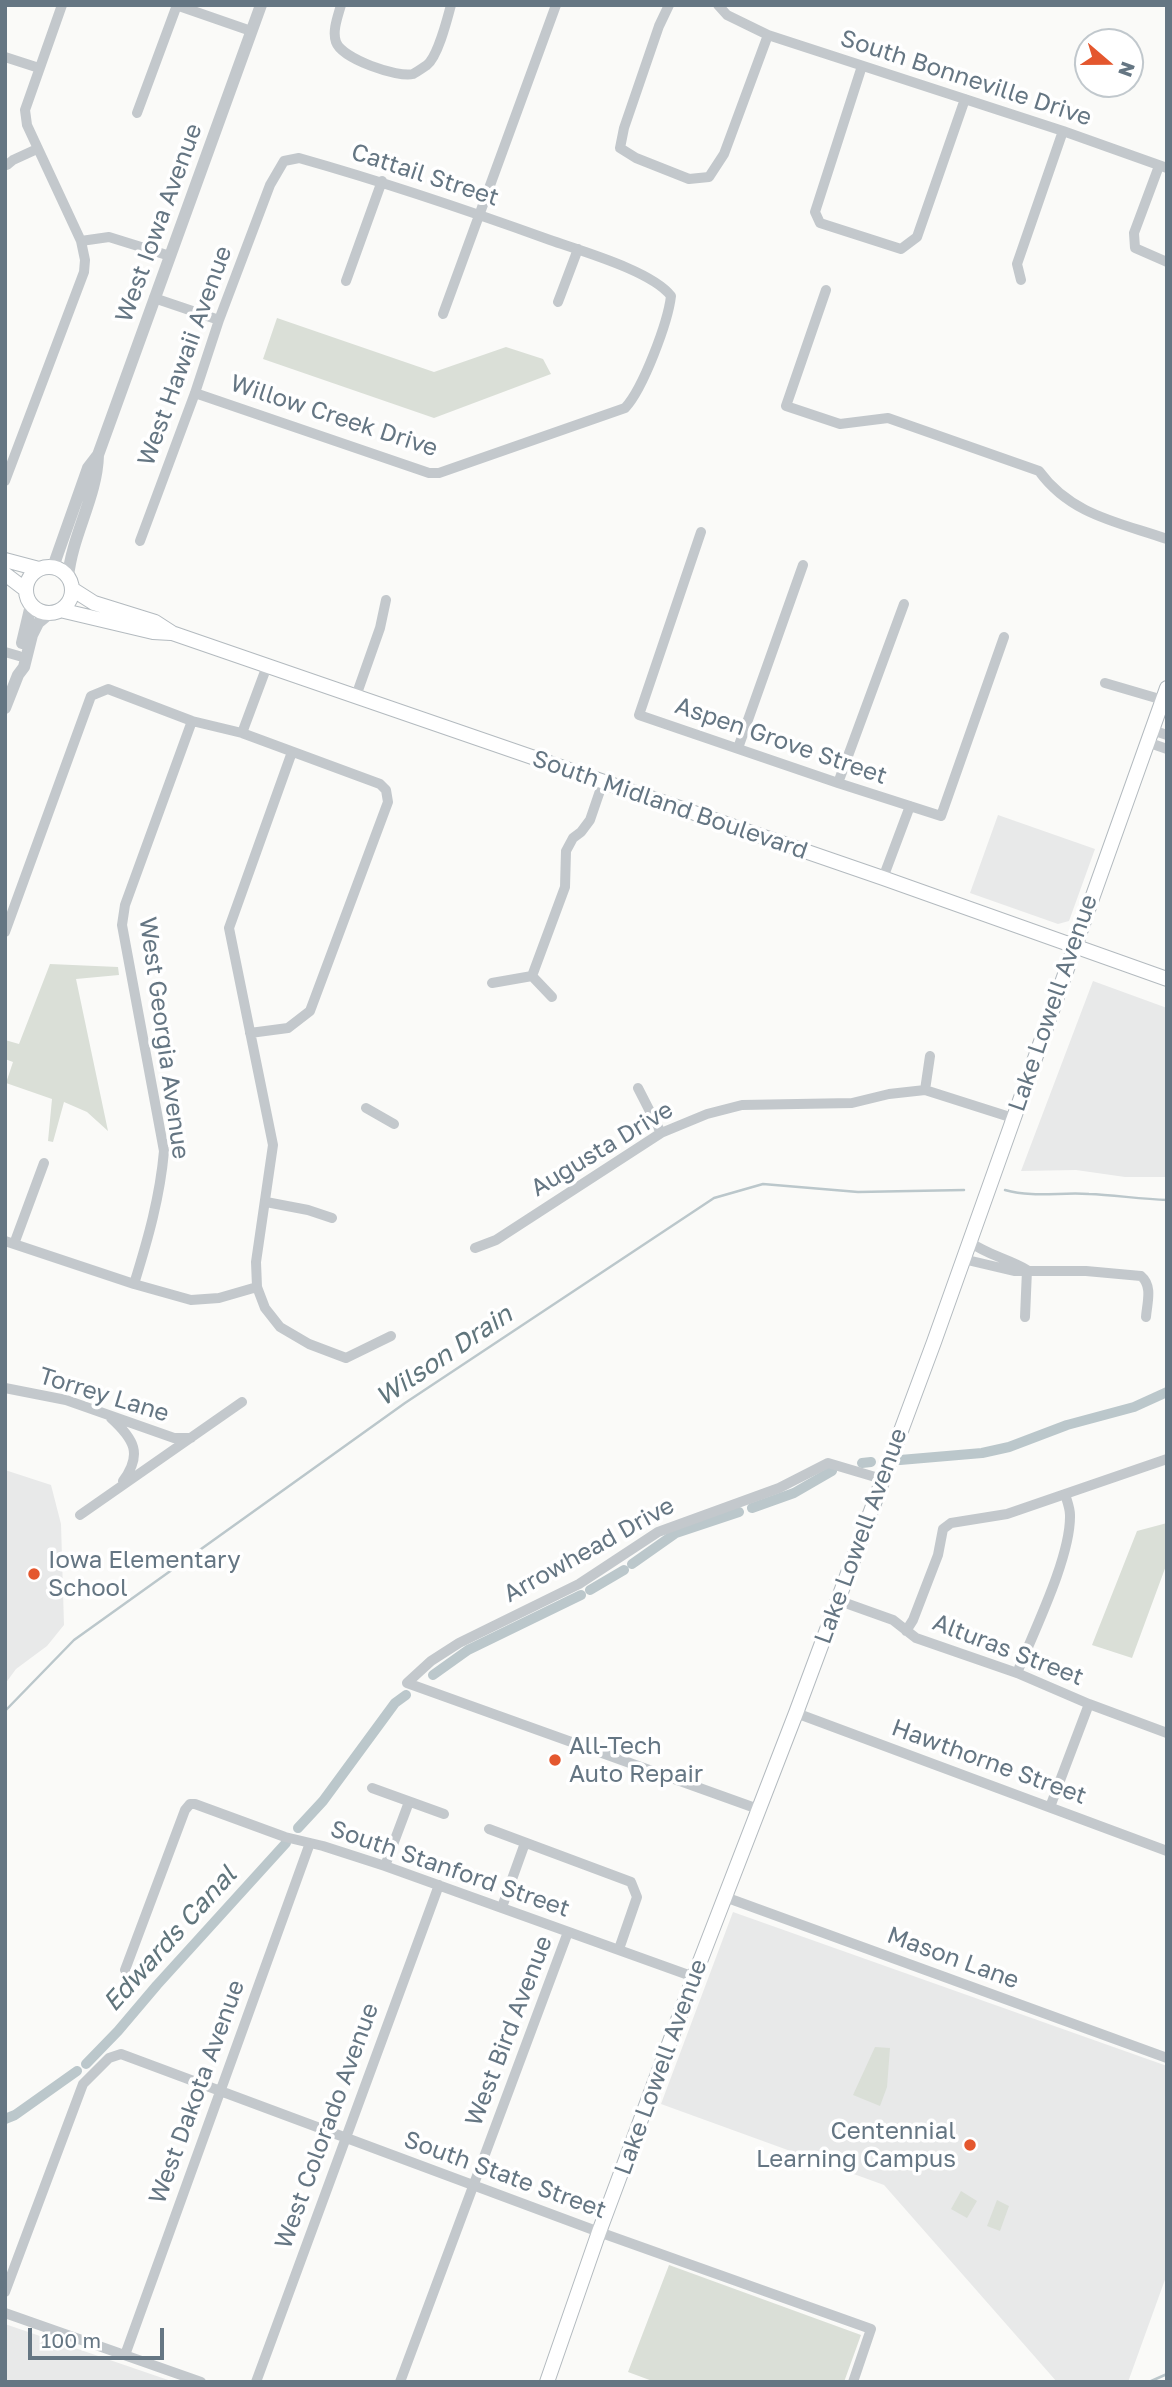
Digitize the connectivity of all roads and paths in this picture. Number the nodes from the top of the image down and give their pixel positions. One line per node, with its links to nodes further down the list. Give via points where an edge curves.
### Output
1 (62, 5): 13 (street)
2 (176, 5): 9 (street); 15 (street)
3 (261, 5): 9 (street, West Iowa Avenue)
4 (341, 5): 5 (street, via 336,42 342,51 397,73 414,74 430,63)
5 (451, 5)
6 (556, 5): 22 (street)
7 (669, 5): 10 (street, via 620,148 689,179 709,177 724,154)
8 (718, 5): 10 (street, South Bonneville Drive, via 727,15)
9 (251, 31): 25 (street, West Iowa Avenue)
10 (768, 35): 12 (street, South Bonneville Drive)
11 (5, 57): 13 (street)
12 (862, 65): 14 (street, South Bonneville Drive); 14 (street, via 815,212 820,223 901,249 917,237)
13 (39, 68): 17 (street, via 24,110)
14 (965, 99): 16 (street, South Bonneville Drive)
15 (137, 113)
16 (1063, 131): 19 (street, South Bonneville Drive); 28 (street, via 1017,264)
17 (37, 149): 18 (street); 23 (street)
18 (7, 165)
19 (1163, 167): 27 (street, via 1135,233 1135,248)
20 (382, 181): 21 (street, Cattail Street, via 299,158 284,161); 22 (street, Cattail Street); 29 (street)
21 (270, 185): 34 (street, West Hawaii Avenue)
22 (481, 215): 24 (street, Cattail Street); 33 (street)
23 (81, 241): 25 (street, via 109,237); 37 (street, via 84,272)
24 (578, 249): 26 (street, Cattail Street); 32 (street)
25 (170, 256): 31 (street, West Iowa Avenue)
26 (602, 258): 35 (street, Willow Creek Drive, via 663,285 671,296 634,399 625,408 459,468 429,473)
27 (1167, 262)
28 (1021, 280)
29 (346, 281)
30 (826, 290): 39 (street, via 786,406 840,424 888,418 900,422 1039,471 1071,504)
31 (154, 298): 34 (street); 36 (street, West Iowa Avenue)
32 (558, 302)
33 (443, 314)
34 (219, 320): 35 (street, West Hawaii Avenue)
35 (195, 393): 40 (street, West Hawaii Avenue)
36 (98, 455): 43 (street, West Iowa Avenue, via 88,468); 45 (street, West Iowa Avenue, via 98,472 69,558)
37 (5, 481)
38 (701, 532): 65 (street, Aspen Grove Street, via 639,715)
39 (1167, 539)
40 (140, 541)
41 (5, 560): 43 (main road)
42 (803, 565): 65 (street)
43 (46, 568): 45 (main road); 46 (main road, via 30,576)
44 (5, 575): 46 (main road)
45 (70, 583): 50 (main road, via 71,598); 51 (main road, South Midland Boulevard, via 94,603 155,622)
46 (26, 590): 49 (main road)
47 (386, 600): 59 (street)
48 (904, 604): 69 (street)
49 (32, 605): 50 (main road, via 37,610); 54 (street)
50 (55, 611): 51 (main road, South Midland Boulevard); 56 (street, via 38,623)
51 (172, 633): 55 (main road, South Midland Boulevard)
52 (1004, 637): 70 (street, Aspen Grove Street, via 941,816)
53 (5, 652): 54 (street)
54 (19, 656): 56 (street)
55 (267, 666): 59 (main road, South Midland Boulevard); 62 (street)
56 (18, 675): 60 (street)
57 (1105, 683): 58 (street)
58 (1165, 694): 64 (main road, Lake Lowell Avenue)
59 (356, 696): 68 (main road, South Midland Boulevard)
60 (5, 708)
61 (192, 722): 62 (street); 72 (street, via 108,689 91,696); 94 (street, West Georgia Avenue, via 125,905 122,925 164,1151 154,1219)
62 (242, 733): 67 (street)
63 (1167, 735): 64 (street)
64 (1149, 736): 66 (street); 73 (main road, Lake Lowell Avenue)
65 (738, 748): 69 (street, Aspen Grove Street)
66 (1167, 749)
67 (292, 752): 78 (street, via 229,928); 78 (street, via 380,784 388,802 310,1011 288,1028)
68 (603, 782): 71 (main road, South Midland Boulevard); 74 (street, via 590,820 566,851 565,887)
69 (838, 783): 70 (street, Aspen Grove Street)
70 (910, 806): 71 (street, Aspen Grove Street)
71 (883, 878): 73 (main road, South Midland Boulevard)
72 (5, 932)
73 (1074, 944): 75 (main road, South Midland Boulevard); 83 (main road, Lake Lowell Avenue)
74 (532, 976): 76 (street); 77 (street)
75 (1167, 979)
76 (492, 983)
77 (552, 997)
78 (250, 1033): 87 (street, via 273,1145)
79 (930, 1056): 81 (street)
80 (638, 1088): 85 (street)
81 (925, 1090): 83 (street, Augusta Drive); 85 (street, Augusta Drive, via 852,1103 742,1105)
82 (366, 1108): 84 (street)
83 (1013, 1118): 89 (main road, Lake Lowell Avenue)
84 (394, 1124)
85 (661, 1133): 91 (street, Augusta Drive, via 496,1240)
86 (44, 1163): 90 (street)
87 (266, 1202): 88 (street); 95 (street, via 256,1262)
88 (332, 1218)
89 (970, 1242): 92 (main road, Lake Lowell Avenue); 93 (street)
90 (10, 1243): 94 (street)
91 (475, 1248)
92 (963, 1259): 93 (street); 104 (main road, Lake Lowell Avenue)
93 (1027, 1270): 96 (street); 97 (street, via 1141,1276 1149,1288)
94 (134, 1284): 95 (street, via 191,1300)
95 (257, 1287): 98 (street, via 265,1308 280,1327 309,1345 346,1358)
96 (1025, 1317)
97 (1146, 1317)
98 (391, 1336)
99 (5, 1388): 101 (street, Torrey Lane, via 66,1400)
100 (242, 1402): 102 (street, Torrey Lane)
101 (106, 1414): 102 (street, Torrey Lane, via 174,1438); 105 (street, via 129,1436 136,1456)
102 (191, 1438): 105 (street, Torrey Lane)
103 (1167, 1459): 106 (street)
104 (882, 1479): 108 (main road, Lake Lowell Avenue); 117 (street, Arrowhead Drive, via 828,1463 779,1488 674,1524 579,1584 459,1643 407,1683)
105 (118, 1489): 107 (street, Torrey Lane)
106 (1065, 1494): 109 (street, via 1007,1514 951,1523 943,1529 938,1555); 110 (street, via 1070,1512 1066,1543)
107 (80, 1515)
108 (837, 1600): 109 (street, Alturas Street, via 893,1620); 112 (main road, Lake Lowell Avenue)
109 (906, 1631): 110 (street, Alturas Street)
110 (1017, 1673): 111 (street, Alturas Street)
111 (1089, 1704): 113 (street, Alturas Street); 116 (street)
112 (796, 1713): 116 (street, Hawthorne Street); 117 (main road, Lake Lowell Avenue)
113 (1167, 1733)
114 (372, 1788): 115 (street)
115 (409, 1802): 118 (street); 123 (street)
116 (1050, 1807): 122 (street, Hawthorne Street)
117 (758, 1809): 125 (main road, Lake Lowell Avenue)
118 (444, 1814)
119 (489, 1829): 121 (street)
120 (310, 1843): 123 (street, South Stanford Street); 129 (street, South Stanford Street, via 190,1804); 132 (street, West Dakota Avenue)
121 (525, 1843): 126 (street); 128 (street, via 631,1882 637,1897)
122 (1167, 1851)
123 (385, 1866): 124 (street, South Stanford Street)
124 (439, 1885): 126 (street, South Stanford Street); 133 (street, West Colorado Avenue)
125 (725, 1897): 130 (main road, Lake Lowell Avenue); 131 (street, Mason Lane)
126 (502, 1907): 127 (street, South Stanford Street)
127 (568, 1932): 128 (street, South Stanford Street); 134 (street, West Bird Avenue)
128 (619, 1949): 130 (street, South Stanford Street)
129 (125, 1970)
130 (694, 1977): 135 (main road, Lake Lowell Avenue)
131 (1167, 2058)
132 (219, 2091): 133 (street, South State Street); 136 (street, South State Street, via 121,2054 109,2058 83,2084); 138 (street, West Dakota Avenue)
133 (345, 2137): 134 (street, South State Street); 140 (street, West Colorado Avenue)
134 (474, 2185): 135 (street, South State Street); 141 (street, West Bird Avenue)
135 (599, 2232): 142 (main road, Lake Lowell Avenue); 143 (street, South State Street, via 871,2329)
136 (5, 2292)
137 (5, 2313): 138 (street)
138 (125, 2355): 139 (street)
139 (201, 2382)
140 (256, 2382)
141 (400, 2382)
142 (547, 2382)
143 (853, 2382)

